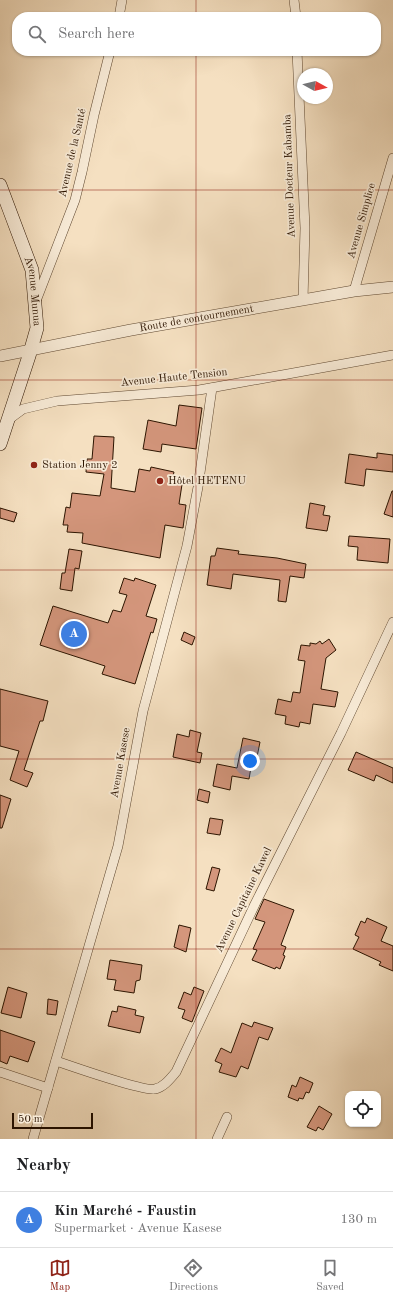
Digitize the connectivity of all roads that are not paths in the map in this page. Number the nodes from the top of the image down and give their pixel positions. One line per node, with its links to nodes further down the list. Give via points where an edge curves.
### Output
1 (122, 0): 3 (street)
2 (294, 0): 4 (street)
3 (119, 12)
4 (295, 12)
5 (109, 56): 12 (street, Avenue de la Santé, via 75,200)
6 (297, 56): 11 (street, Avenue Docteur Kabamba, via 305,228)
7 (393, 158): 10 (street, Avenue Simplice)
8 (0, 185): 12 (main road, Avenue Munua, via 32,270)
9 (393, 287): 10 (street, Route de contournement)
10 (354, 291): 11 (street, Route de contournement)
11 (303, 300): 13 (street, Route de contournement)
12 (35, 302): 13 (main road, Avenue Munua, via 37,328)
13 (31, 350): 14 (street, Route de contournement); 17 (main road, Avenue Munua)
14 (0, 356)
15 (393, 356): 16 (street, Avenue Haute Tension)
16 (212, 388): 17 (street, Avenue Haute Tension, via 57,401 23,409); 20 (street, Avenue Kasese, via 187,546 143,711 118,846)
17 (4, 425): 18 (main road, Avenue Munua)
18 (0, 444)
19 (393, 622): 20 (street, Avenue Capitaine Kawel, via 176,1072 168,1082 154,1090)
20 (56, 1061): 22 (street, Avenue Kasese)
21 (0, 1072): 22 (street)
22 (48, 1088): 24 (street, Avenue Kasese)
23 (227, 1117): 25 (street)
24 (33, 1139)
25 (217, 1139)

